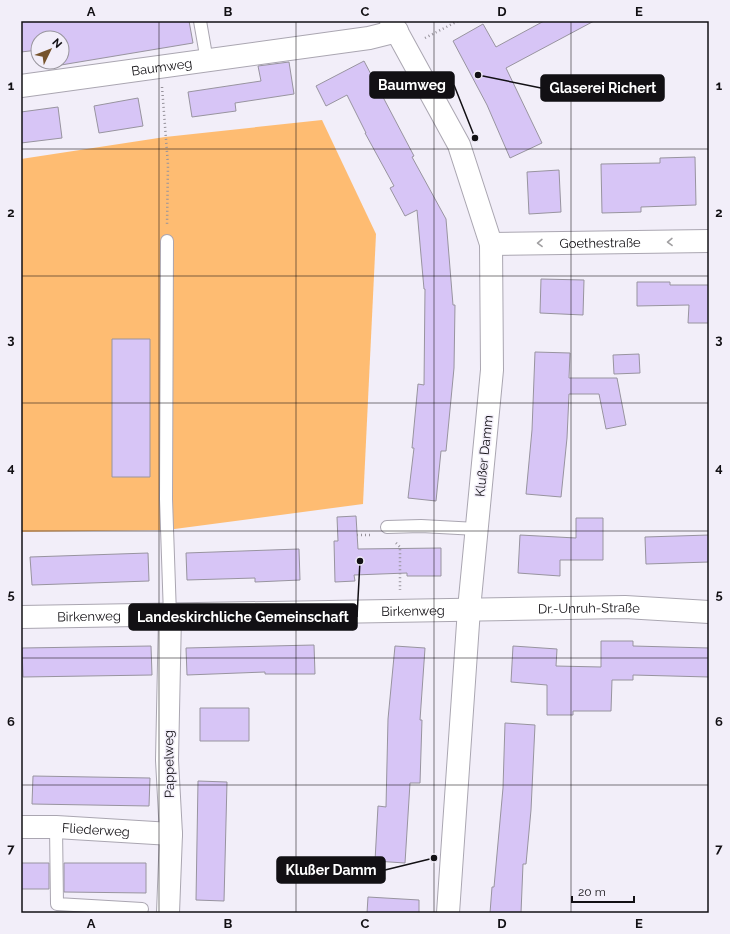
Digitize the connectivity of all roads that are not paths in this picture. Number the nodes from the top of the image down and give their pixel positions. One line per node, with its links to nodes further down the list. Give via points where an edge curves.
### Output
1 (200, 21): 3 (lane)
2 (398, 33): 3 (street, Baumweg); 7 (street, Klußer Damm, via 459,145)
3 (207, 61): 4 (street, Baumweg)
4 (21, 86)
5 (167, 240): 12 (lane, via 166,499)
6 (709, 241): 7 (street, Goethestraße, one-way to 7)
7 (490, 244): 9 (street, Klußer Damm, via 492,370)
8 (387, 527): 9 (lane)
9 (477, 529): 10 (street, Klußer Damm)
10 (469, 609): 11 (street, Dr.-Unruh-Straße, via 625,607); 12 (street, Birkenweg); 19 (street, Klußer Damm)
11 (709, 612)
12 (170, 615): 13 (street, Birkenweg); 16 (street, Pappelweg, via 167,760)
13 (21, 617)
14 (21, 826): 15 (street, Fliederweg)
15 (56, 827): 16 (street, Fliederweg); 17 (lane, via 57,904)
16 (171, 834): 18 (street, Pappelweg)
17 (142, 909)
18 (168, 913)
19 (448, 913)

